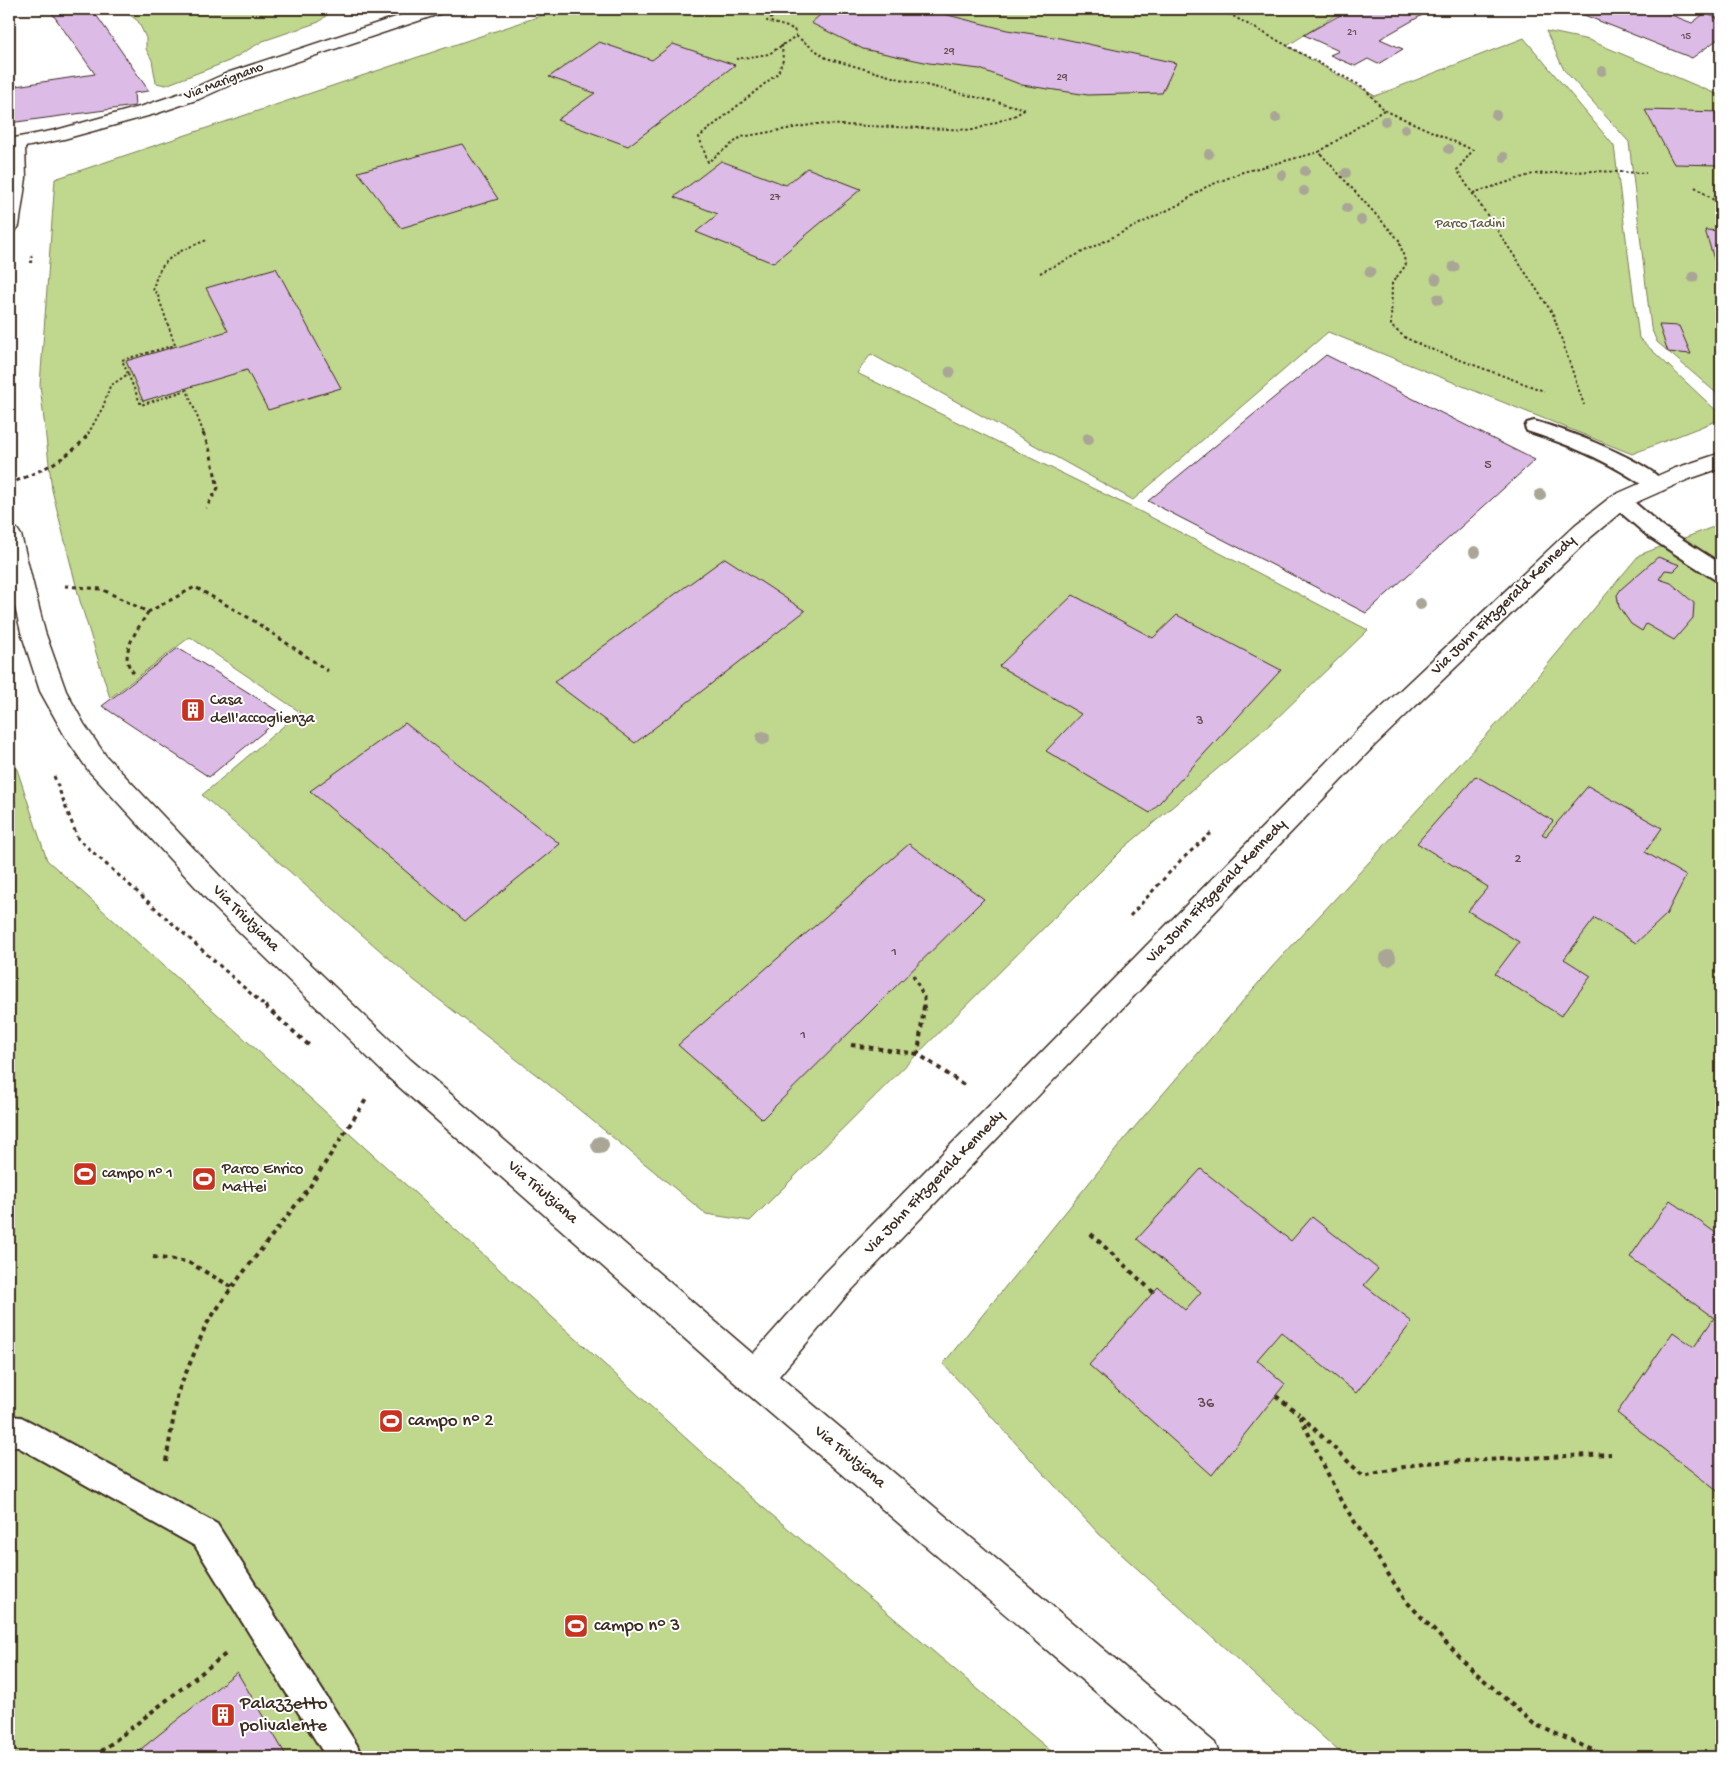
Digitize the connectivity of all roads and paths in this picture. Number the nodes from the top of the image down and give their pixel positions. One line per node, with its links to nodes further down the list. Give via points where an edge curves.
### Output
1 (436, 9): 8 (street, Via Marignano, via 233,76 148,110 58,136)
2 (785, 9): 4 (path, via 767,21 794,29)
3 (1220, 9): 7 (path, via 1363,88)
4 (796, 36): 5 (path); 5 (path, via 826,58 1026,109 974,130 816,124 741,137 708,162 699,137 778,73 783,60)
5 (782, 45): 6 (path, via 769,54)
6 (736, 59)
7 (1384, 110): 9 (path); 12 (path, via 1473,150 1457,170)
8 (12, 143): 14 (street, via 17,178)
9 (1319, 152): 16 (path, via 1243,172 1206,187 1180,204); 18 (path, via 1399,240 1406,265 1392,283 1391,326 1406,338 1428,348)
10 (1646, 173): 12 (path, via 1533,174)
11 (1695, 187): 13 (path)
12 (1473, 193): 20 (path, via 1553,314)
13 (1721, 205)
14 (9, 226)
15 (207, 240): 17 (path, via 181,251 159,269 153,290 157,293 175,344 122,360)
16 (1040, 273)
17 (128, 374): 24 (path, via 110,386 88,438 54,463); 27 (path, via 140,405 187,390 210,451 218,488)
18 (1551, 393)
19 (1574, 401): 20 (path)
20 (1582, 404): 21 (path)
21 (1590, 409)
22 (1534, 427): 25 (lane, via 1602,452 1625,463)
23 (1721, 460): 25 (street, Via John Fitzgerald Kennedy)
24 (9, 484)
25 (1656, 485): 26 (street, Via John Fitzgerald Kennedy)
26 (1620, 501): 29 (lane, via 1656,532); 43 (street, Via John Fitzgerald Kennedy, via 1583,531 1366,738 836,1285)
27 (206, 508)
28 (9, 535): 43 (street, Via Triulziana, via 33,632 53,691 97,763 224,899 400,1069)
29 (1721, 574)
30 (62, 586): 31 (path, via 101,589)
31 (148, 612): 32 (path, via 194,587 251,619); 33 (path, via 126,652 128,668)
32 (328, 671)
33 (134, 673)
34 (913, 975): 36 (path, via 924,997)
35 (851, 1045): 36 (path)
36 (918, 1054): 37 (path)
37 (932, 1064)
38 (367, 1097): 41 (path, via 309,1188)
39 (1091, 1234): 42 (path)
40 (153, 1257): 41 (path, via 188,1262)
41 (232, 1287): 48 (path, via 206,1325 178,1392)
42 (1154, 1293)
43 (755, 1378): 52 (street, Via Triulziana)
44 (1276, 1396): 45 (path)
45 (1299, 1414): 47 (path, via 1362,1476 1422,1463); 53 (path, via 1340,1499 1405,1600 1467,1665 1534,1724)
46 (9, 1430): 48 (lane, via 21,1432)
47 (1612, 1454)
48 (156, 1507): 49 (lane, via 206,1536)
49 (262, 1625): 50 (path); 51 (lane)
50 (94, 1757)
51 (345, 1757)
52 (1200, 1757)
53 (1608, 1757)

